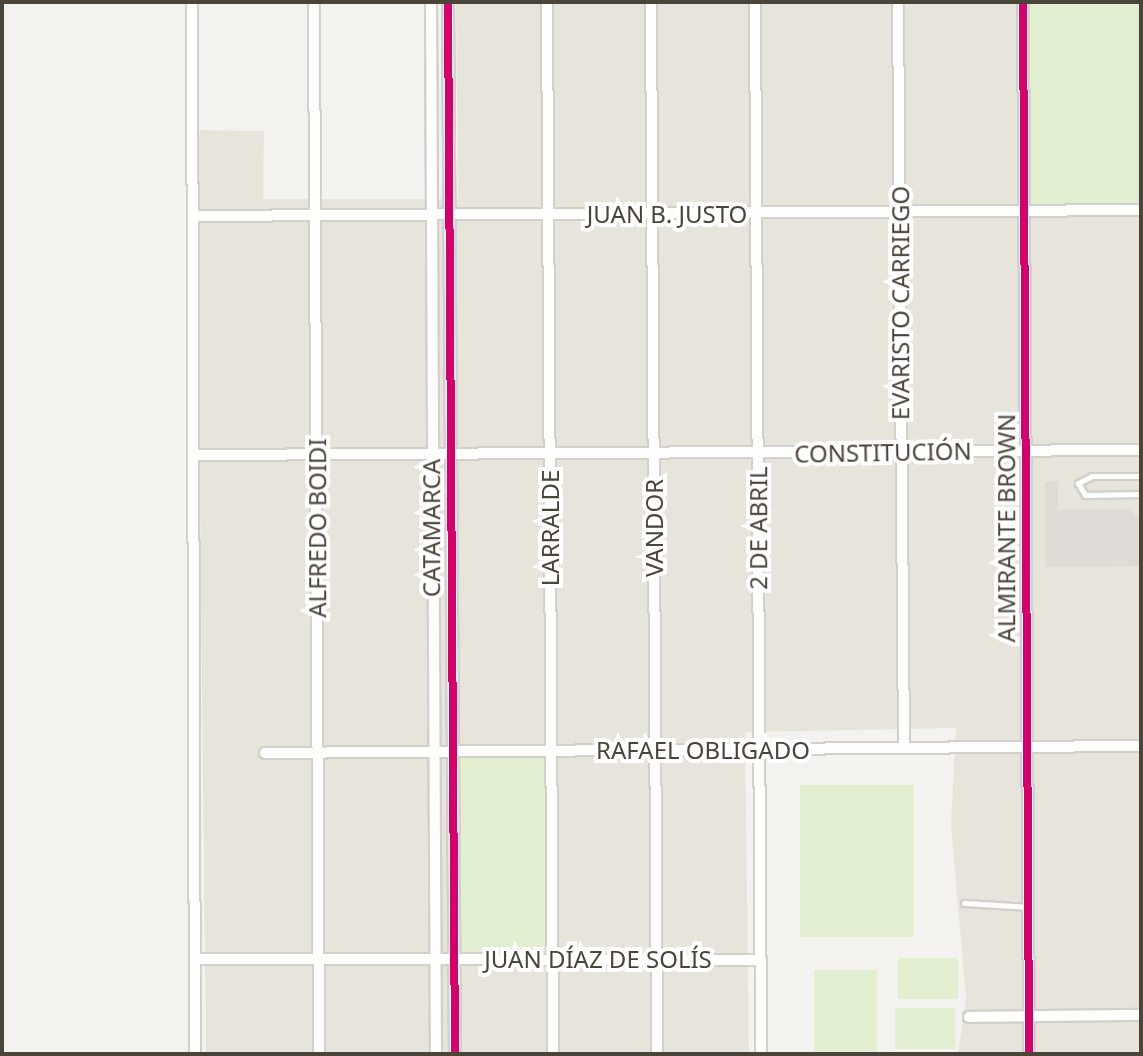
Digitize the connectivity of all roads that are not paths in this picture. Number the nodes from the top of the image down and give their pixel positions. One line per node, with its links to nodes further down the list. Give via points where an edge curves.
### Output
1 (192, 2): 18 (street)
2 (314, 2): 19 (street, ALFREDO BOIDI)
3 (431, 2): 13 (street, CATAMARCA)
4 (448, 2): 16 (street, CATAMARCA)
5 (547, 2): 14 (street, LARRALDE)
6 (651, 2): 15 (street, VANDOR)
7 (755, 2): 17 (street, 2 DE ABRIL)
8 (898, 2): 11 (street, EVARISTO CARRIEGO)
9 (1023, 2): 12 (street, ALMIRANTE BROWN)
10 (1141, 210): 12 (street, JUAN B. JUSTO)
11 (899, 211): 12 (street, JUAN B. JUSTO); 17 (street, JUAN B. JUSTO); 21 (street, EVARISTO CARRIEGO)
12 (1024, 211): 22 (street, ALMIRANTE BROWN)
13 (432, 214): 16 (street, JUAN B. JUSTO); 19 (street, JUAN B. JUSTO); 24 (street, CATAMARCA)
14 (548, 214): 15 (street, JUAN B. JUSTO); 16 (street, JUAN B. JUSTO); 26 (street, LARRALDE)
15 (652, 214): 17 (street, JUAN B. JUSTO); 25 (street, VANDOR)
16 (449, 215): 23 (street, CATAMARCA)
17 (756, 215): 27 (street, 2 DE ABRIL)
18 (193, 216): 19 (street, JUAN B. JUSTO); 28 (street)
19 (315, 216): 29 (street, ALFREDO BOIDI)
20 (1141, 450): 22 (street, CONSTITUCIÓN)
21 (901, 451): 22 (street, CONSTITUCIÓN); 27 (street, CONSTITUCIÓN); 34 (street, EVARISTO CARRIEGO)
22 (1026, 451): 33 (street, ALMIRANTE BROWN)
23 (451, 452): 24 (street, CONSTITUCIÓN); 26 (street, CONSTITUCIÓN); 37 (street, CATAMARCA)
24 (433, 453): 29 (street, CONSTITUCIÓN); 39 (street, CATAMARCA)
25 (653, 453): 26 (street, CONSTITUCIÓN); 27 (street, CONSTITUCIÓN); 35 (street, VANDOR)
26 (550, 454): 38 (street, LARRALDE)
27 (758, 454): 36 (street, 2 DE ABRIL)
28 (193, 455): 29 (street, CONSTITUCIÓN); 48 (street)
29 (316, 455): 41 (street, ALFREDO BOIDI)
30 (1141, 476): 31 (lane, via 1092,476 1078,483 1085,495)
31 (1141, 494)
32 (1141, 746): 33 (street, RAFAEL OBLIGADO)
33 (1027, 747): 34 (street, RAFAEL OBLIGADO); 43 (street, ALMIRANTE BROWN)
34 (904, 748): 36 (street, RAFAEL OBLIGADO)
35 (655, 750): 36 (street, RAFAEL OBLIGADO); 38 (street, RAFAEL OBLIGADO); 47 (street, VANDOR)
36 (760, 750): 50 (street, 2 DE ABRIL)
37 (453, 751): 38 (street, RAFAEL OBLIGADO); 39 (street, RAFAEL OBLIGADO); 45 (street, CATAMARCA)
38 (551, 751): 46 (street, LARRALDE)
39 (435, 752): 41 (street, RAFAEL OBLIGADO); 44 (street, CATAMARCA)
40 (265, 753): 41 (street, RAFAEL OBLIGADO)
41 (318, 753): 49 (street, ALFREDO BOIDI)
42 (964, 903): 43 (lane)
43 (1028, 907): 53 (street, ALMIRANTE BROWN)
44 (436, 958): 45 (street, JUAN DÍAZ DE SOLÍS); 49 (street, JUAN DÍAZ DE SOLÍS); 56 (street, CATAMARCA)
45 (454, 958): 46 (street, JUAN DÍAZ DE SOLÍS); 57 (street, CATAMARCA)
46 (553, 958): 47 (street, JUAN DÍAZ DE SOLÍS); 58 (street, LARRALDE)
47 (656, 958): 50 (street, JUAN DÍAZ DE SOLÍS); 59 (street, VANDOR)
48 (195, 959): 49 (street, JUAN DÍAZ DE SOLÍS); 54 (street)
49 (318, 959): 55 (street, ALFREDO BOIDI)
50 (761, 960): 60 (street, 2 DE ABRIL)
51 (1141, 1015): 53 (street)
52 (969, 1017): 53 (street)
53 (1029, 1017): 61 (street, ALMIRANTE BROWN)
54 (195, 1054)
55 (319, 1054)
56 (436, 1054)
57 (455, 1054)
58 (553, 1054)
59 (657, 1054)
60 (761, 1054)
61 (1029, 1054)

